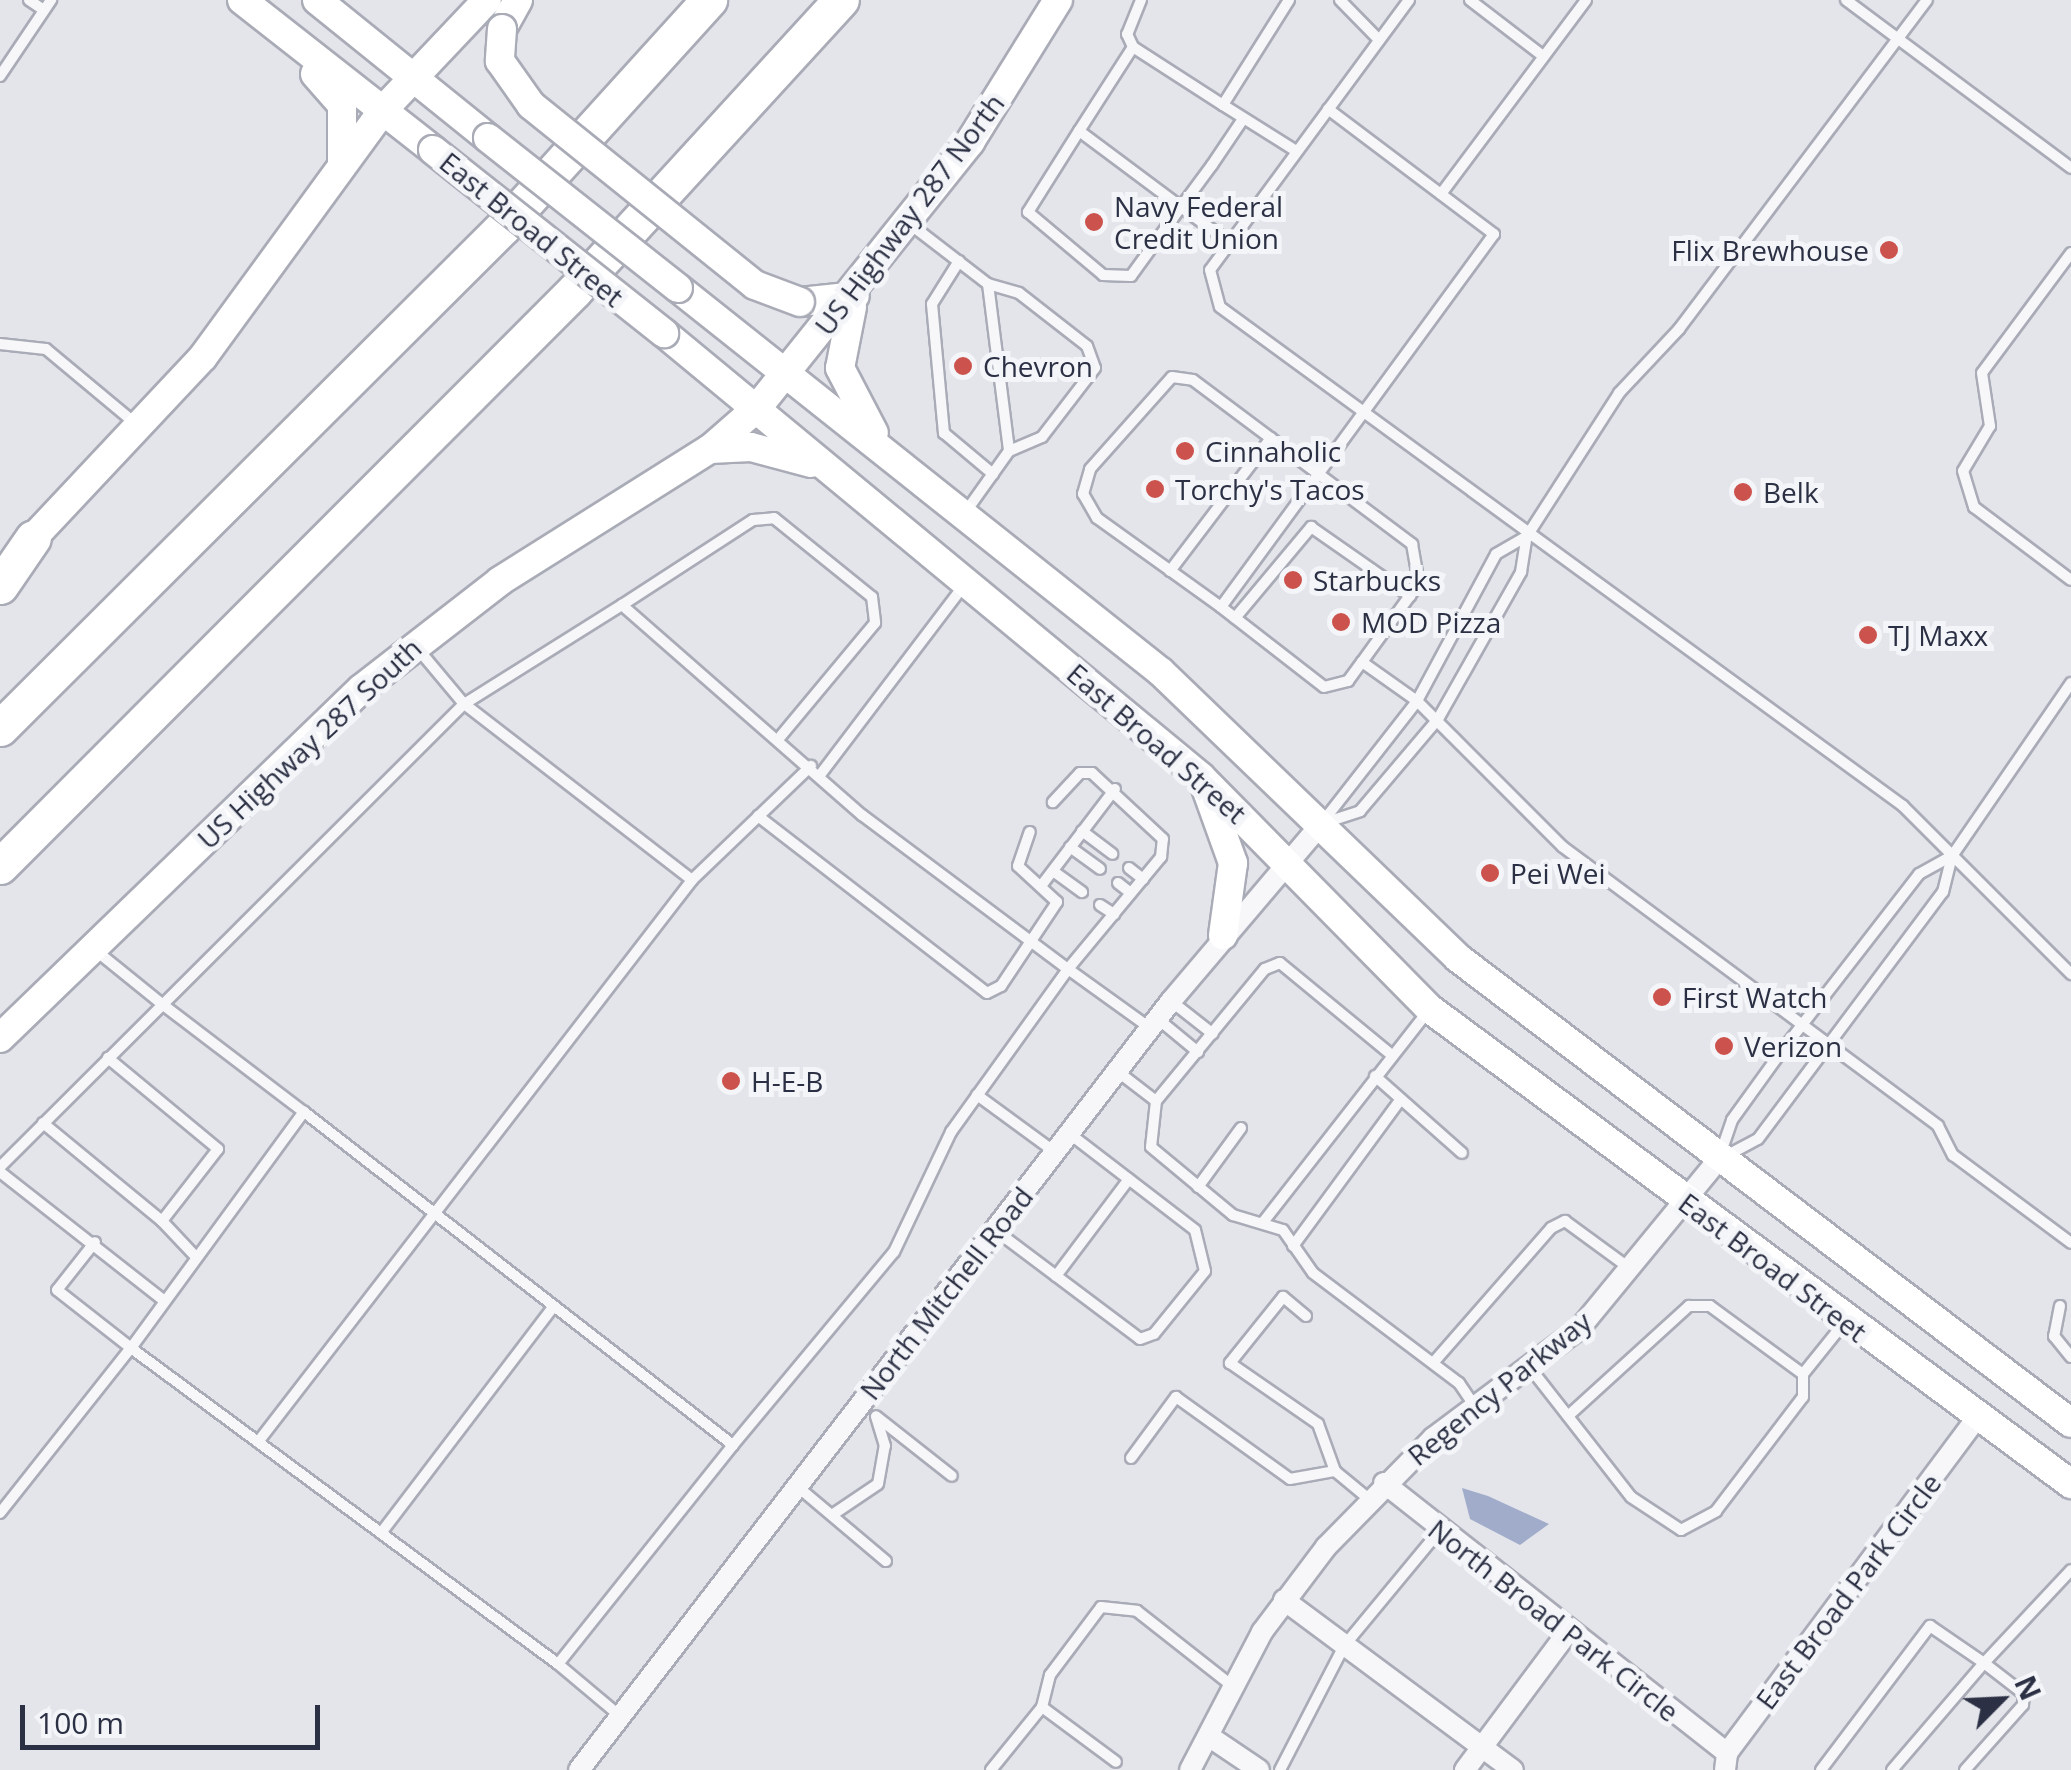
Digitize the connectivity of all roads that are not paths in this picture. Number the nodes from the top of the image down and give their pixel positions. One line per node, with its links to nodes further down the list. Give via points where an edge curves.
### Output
1 (29, 0): 17 (lane)
2 (242, 0): 19 (main road, East Broad Street)
3 (318, 0): 24 (main road, East Broad Street)
4 (487, 0): 24 (main road)
5 (518, 0): 40 (main road, bridge, via 502,29 500,61 531,105 755,285 800,302)
6 (708, 0): 70 (highway, via 504,227)
7 (841, 0): 84 (highway, via 574,291)
8 (1058, 0): 35 (main road, US Highway 287 North)
9 (1142, 0): 21 (lane, via 1126,34)
10 (1289, 0): 25 (lane)
11 (1340, 0): 20 (lane)
12 (1409, 0): 20 (lane)
13 (1470, 0): 22 (lane)
14 (1586, 0): 22 (lane)
15 (1846, 0): 18 (lane)
16 (1927, 0): 18 (lane)
17 (47, 5): 23 (lane)
18 (1896, 38): 31 (lane); 54 (lane, via 1679,328 1619,393)
19 (292, 40): 27 (main road, East Broad Street); 32 (main road, via 342,105)
20 (1379, 40): 26 (lane)
21 (1133, 47): 25 (lane); 29 (lane)
22 (1543, 56): 33 (lane)
23 (0, 76)
24 (413, 78): 27 (main road); 42 (main road, East Broad Street, bridge)
25 (1223, 105): 28 (lane)
26 (1328, 109): 30 (lane); 33 (lane)
27 (383, 110): 32 (main road); 43 (main road, East Broad Street, bridge)
28 (1243, 119): 30 (lane); 34 (lane)
29 (1079, 131): 34 (lane); 34 (lane, via 1028,212 1103,275 1131,276)
30 (1296, 151): 36 (lane)
31 (2071, 168)
32 (341, 170): 45 (main road, via 256,291)
33 (1441, 194): 44 (lane, via 1494,234)
34 (1181, 208): 36 (lane)
35 (910, 223): 38 (lane); 40 (main road, US Highway 287 North)
36 (1229, 242): 44 (lane, via 1210,270 1220,307)
37 (2071, 253): 57 (lane, via 1982,373 1990,426 1964,471 1974,507)
38 (959, 261): 39 (lane); 52 (lane, via 932,304 944,433)
39 (988, 284): 49 (lane); 49 (lane, via 1019,293 1087,346 1095,368 1042,437)
40 (855, 296): 42 (main road, US Highway 287 North); 47 (main road, via 840,368)
41 (0, 344): 45 (lane, via 46,349)
42 (786, 374): 43 (main road, US Highway 287 South); 47 (main road, East Broad Street)
43 (758, 408): 48 (main road, US Highway 287 South); 50 (main road, East Broad Street)
44 (1362, 414): 51 (lane); 54 (lane)
45 (139, 427): 55 (main road)
46 (1271, 438): 51 (lane); 56 (lane); 56 (lane, via 1193,380 1172,376 1090,468 1082,494 1097,518)
47 (882, 447): 53 (main road, East Broad Street)
48 (710, 449): 50 (main road, via 784,452); 64 (main road, US Highway 287 South)
49 (1009, 451): 52 (lane)
50 (824, 468): 58 (main road, East Broad Street)
51 (1318, 470): 60 (lane, via 1412,544 1422,563); 62 (lane)
52 (994, 474): 53 (lane)
53 (964, 514): 77 (main road, East Broad Street, via 1160,672)
54 (1527, 536): 67 (lane, via 1496,554); 69 (lane, via 1521,572); 82 (lane, via 1860,772)
55 (34, 538): 59 (highway)
56 (1170, 571): 62 (lane)
57 (2071, 580)
58 (966, 582): 72 (lane); 73 (main road, East Broad Street)
59 (0, 586)
60 (1410, 596): 63 (lane, via 1310,527); 65 (lane)
61 (622, 606): 68 (lane); 71 (lane); 71 (lane, via 753,520 774,518 858,586 878,611 875,623)
62 (1220, 607): 63 (lane)
63 (1235, 618): 65 (lane, via 1324,688 1348,681)
64 (414, 645): 68 (lane); 102 (main road, US Highway 287 South)
65 (1362, 662): 67 (lane)
66 (2071, 683): 82 (lane)
67 (1417, 701): 69 (lane); 77 (lane)
68 (464, 704): 89 (lane); 106 (lane)
69 (1438, 719): 77 (lane, via 1360,810); 109 (lane, via 1563,847)
70 (0, 728)
71 (781, 736): 72 (lane)
72 (816, 770): 76 (lane); 101 (lane)
73 (1201, 777): 83 (main road, East Broad Street); 100 (main road, via 1232,863)
74 (1115, 788): 75 (lane, via 1080,773); 78 (lane); 88 (lane, via 1163,838)
75 (1053, 802)
76 (758, 816): 89 (lane); 101 (lane, via 987,992)
77 (1321, 824): 83 (street, North Mitchell Road); 127 (main road, East Broad Street, via 1458,958)
78 (1082, 831): 80 (lane); 81 (lane)
79 (1030, 832): 91 (lane, via 1014,856)
80 (1070, 848): 86 (lane); 87 (lane)
81 (1112, 854)
82 (1952, 856): 104 (lane); 109 (lane, via 1920,874); 112 (lane, via 1943,892)
83 (1286, 860): 100 (street, North Mitchell Road); 107 (main road, East Broad Street)
84 (0, 866)
85 (1129, 868): 88 (lane)
86 (1100, 869)
87 (1053, 870): 91 (lane); 92 (lane)
88 (1143, 879): 93 (lane)
89 (692, 880): 132 (lane)
90 (1118, 883): 93 (lane)
91 (1041, 886): 94 (lane)
92 (1082, 892)
93 (1131, 893): 97 (lane)
94 (1057, 902): 96 (lane); 101 (lane)
95 (1100, 904): 97 (lane)
96 (1068, 910)
97 (1114, 914): 99 (lane)
98 (1085, 924): 99 (lane)
99 (1096, 935): 103 (lane)
100 (1222, 935): 105 (street, North Mitchell Road)
101 (1033, 940): 103 (lane)
102 (93, 948): 106 (lane); 111 (main road, US Highway 287 South)
103 (1068, 969): 108 (lane); 118 (lane)
104 (2071, 974)
105 (1171, 1000): 108 (street, North Mitchell Road); 110 (lane)
106 (162, 1004): 115 (lane); 121 (lane)
107 (1430, 1009): 114 (lane); 131 (main road, East Broad Street)
108 (1154, 1023): 113 (lane); 116 (street, North Mitchell Road)
109 (1804, 1028): 112 (lane); 127 (lane, via 1732,1120)
110 (1213, 1034): 113 (lane); 114 (lane, via 1280,963)
111 (0, 1038)
112 (1829, 1045): 127 (lane, via 1758,1139); 137 (lane)
113 (1198, 1052): 120 (lane)
114 (1389, 1053): 117 (lane)
115 (108, 1058): 122 (lane); 133 (lane, via 218,1148)
116 (1117, 1071): 120 (lane); 124 (street, North Mitchell Road)
117 (1375, 1076): 119 (lane); 134 (lane)
118 (978, 1095): 125 (lane); 158 (lane, via 894,1252)
119 (1401, 1099): 126 (lane); 138 (lane)
120 (1156, 1101): 130 (lane, via 1151,1147)
121 (304, 1112): 132 (lane); 139 (lane)
122 (43, 1123): 128 (lane); 133 (lane)
123 (1241, 1128): 130 (lane)
124 (1069, 1134): 125 (street, North Mitchell Road); 129 (lane)
125 (1054, 1152): 135 (street, North Mitchell Road)
126 (1462, 1153)
127 (1718, 1160): 131 (street, Regency Parkway); 156 (main road, East Broad Street)
128 (0, 1169): 136 (lane)
129 (1129, 1180): 141 (lane); 141 (lane, via 1195,1230 1205,1271 1146,1340)
130 (1198, 1186): 134 (lane, via 1234,1215)
131 (1688, 1201): 140 (street, Regency Parkway); 146 (main road, East Broad Street)
132 (437, 1215): 143 (lane); 157 (lane)
133 (162, 1220): 139 (lane)
134 (1264, 1221): 138 (lane)
135 (995, 1230): 141 (lane); 153 (street, North Mitchell Road)
136 (95, 1242): 142 (lane); 147 (lane, via 57,1290)
137 (2071, 1243)
138 (1294, 1246): 149 (lane, via 1313,1272)
139 (195, 1256): 142 (lane)
140 (1633, 1270): 149 (lane, via 1565,1222 1551,1228); 150 (street, Regency Parkway)
141 (1056, 1276)
142 (163, 1300): 147 (lane)
143 (554, 1306): 158 (lane); 169 (lane)
144 (2060, 1306): 148 (lane, via 2054,1336)
145 (1306, 1316): 160 (lane, via 1283,1296 1230,1363 1318,1424)
146 (1844, 1323): 151 (lane); 154 (main road, East Broad Street)
147 (130, 1348): 157 (lane); 166 (lane)
148 (2071, 1357)
149 (1433, 1363): 152 (lane)
150 (1531, 1369): 152 (street, Regency Parkway); 155 (lane)
151 (1802, 1374): 155 (lane, via 1710,1306 1690,1306); 155 (lane, via 1802,1398 1716,1511 1682,1530 1631,1497)
152 (1475, 1408): 162 (street, Regency Parkway)
153 (868, 1410): 161 (lane); 164 (street, North Mitchell Road); 167 (lane, via 885,1446 878,1484)
154 (1980, 1415): 163 (main road, East Broad Street); 182 (street, East Broad Park Circle)
155 (1568, 1416)
156 (2071, 1423)
157 (258, 1442): 169 (lane)
158 (733, 1445): 175 (lane)
159 (1131, 1458): 160 (lane, via 1176,1397 1290,1479)
160 (1335, 1471): 165 (lane)
161 (952, 1476)
162 (1384, 1483): 165 (street, Regency Parkway); 168 (street, North Broad Park Circle)
163 (2071, 1484)
164 (797, 1486): 167 (lane); 179 (street, North Mitchell Road)
165 (1370, 1500): 172 (street, Regency Parkway)
166 (0, 1513)
167 (832, 1516): 170 (lane)
168 (1440, 1531): 173 (street, North Broad Park Circle); 174 (lane)
169 (380, 1533): 175 (lane)
170 (886, 1561)
171 (2071, 1570): 176 (lane)
172 (1284, 1600): 174 (street); 177 (street, Regency Parkway)
173 (1567, 1633): 181 (street); 182 (street, North Broad Park Circle)
174 (1344, 1646): 181 (street); 188 (lane)
175 (558, 1664): 179 (lane)
176 (1984, 1664): 191 (lane, via 1930,1626); 192 (lane); 193 (lane, via 2024,1694 2022,1705)
177 (1235, 1688): 178 (lane, via 1120,1603 1101,1606 1060,1661); 180 (street, Regency Parkway)
178 (1042, 1707): 183 (lane); 185 (lane)
179 (620, 1716): 184 (street, North Mitchell Road)
180 (1210, 1738): 186 (street, Regency Parkway); 187 (street)
181 (1482, 1747): 189 (street); 190 (street)
182 (1726, 1761)
183 (1116, 1762)
184 (579, 1770)
185 (991, 1770)
186 (1190, 1770)
187 (1260, 1770)
188 (1280, 1770)
189 (1466, 1770)
190 (1513, 1770)
191 (1821, 1770)
192 (1892, 1770)
193 (1965, 1770)

